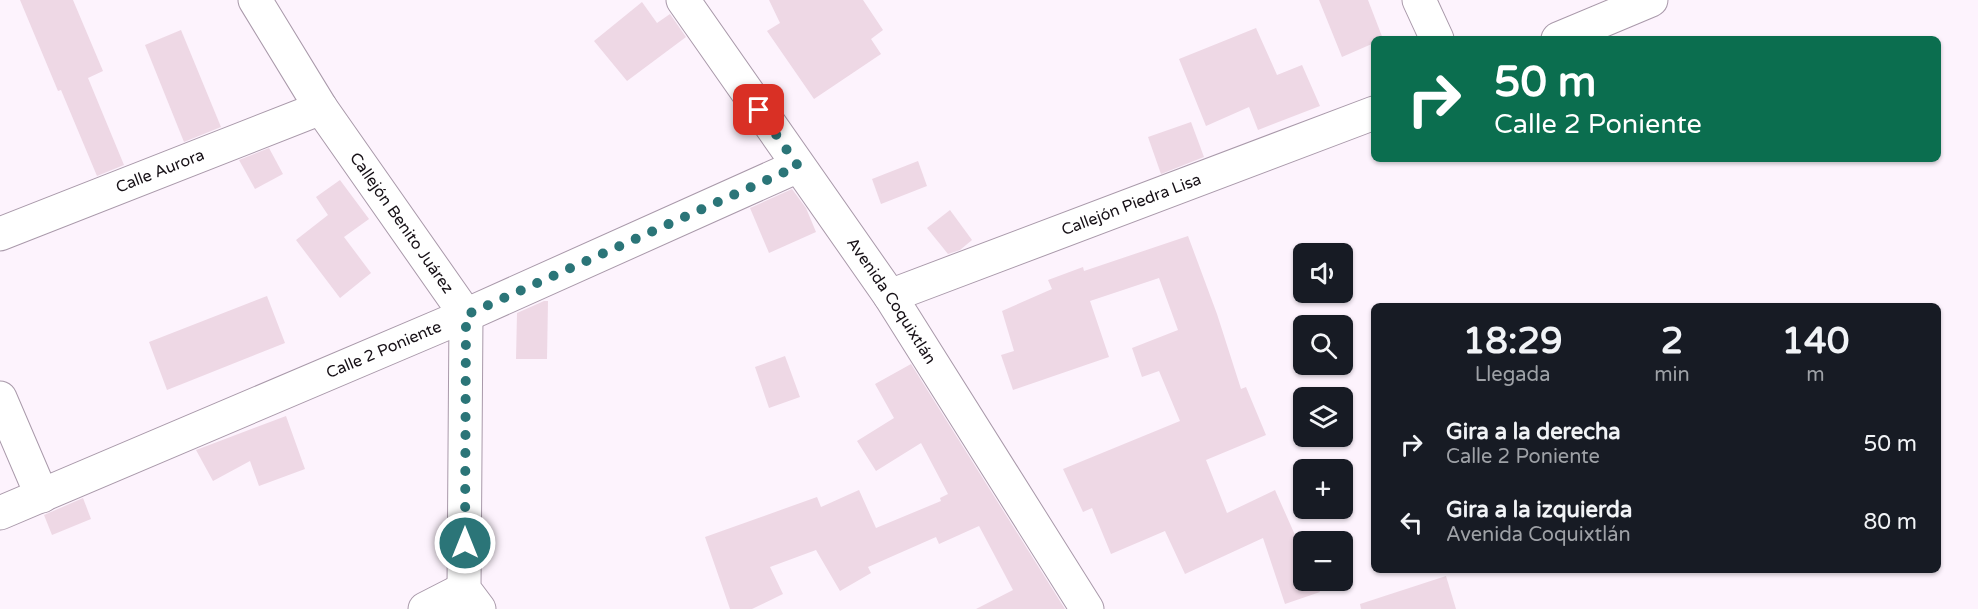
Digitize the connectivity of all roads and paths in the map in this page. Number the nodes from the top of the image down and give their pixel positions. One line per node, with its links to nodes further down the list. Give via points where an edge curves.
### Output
1 (255, 0): 7 (street, Callejón Benito Juárez)
2 (683, 0): 9 (street, Avenida Coquixtlán)
3 (1419, 0): 5 (street)
4 (1651, 0): 6 (street)
5 (1436, 36)
6 (1565, 36)
7 (321, 108): 10 (street, Calle Aurora); 12 (street, Callejón Benito Juárez)
8 (1371, 114): 11 (street, Callejón Piedra Lisa)
9 (798, 166): 11 (street, Avenida Coquixtlán); 12 (street, Calle 2 Poniente)
10 (0, 234)
11 (890, 296): 18 (street, Avenida Coquixtlán)
12 (466, 315): 14 (street, Calle 2 Poniente); 16 (street)
13 (0, 398): 14 (street)
14 (42, 495): 15 (street, Calle 2 Poniente)
15 (0, 513)
16 (471, 599): 17 (street)
17 (425, 609)
18 (1087, 609)

